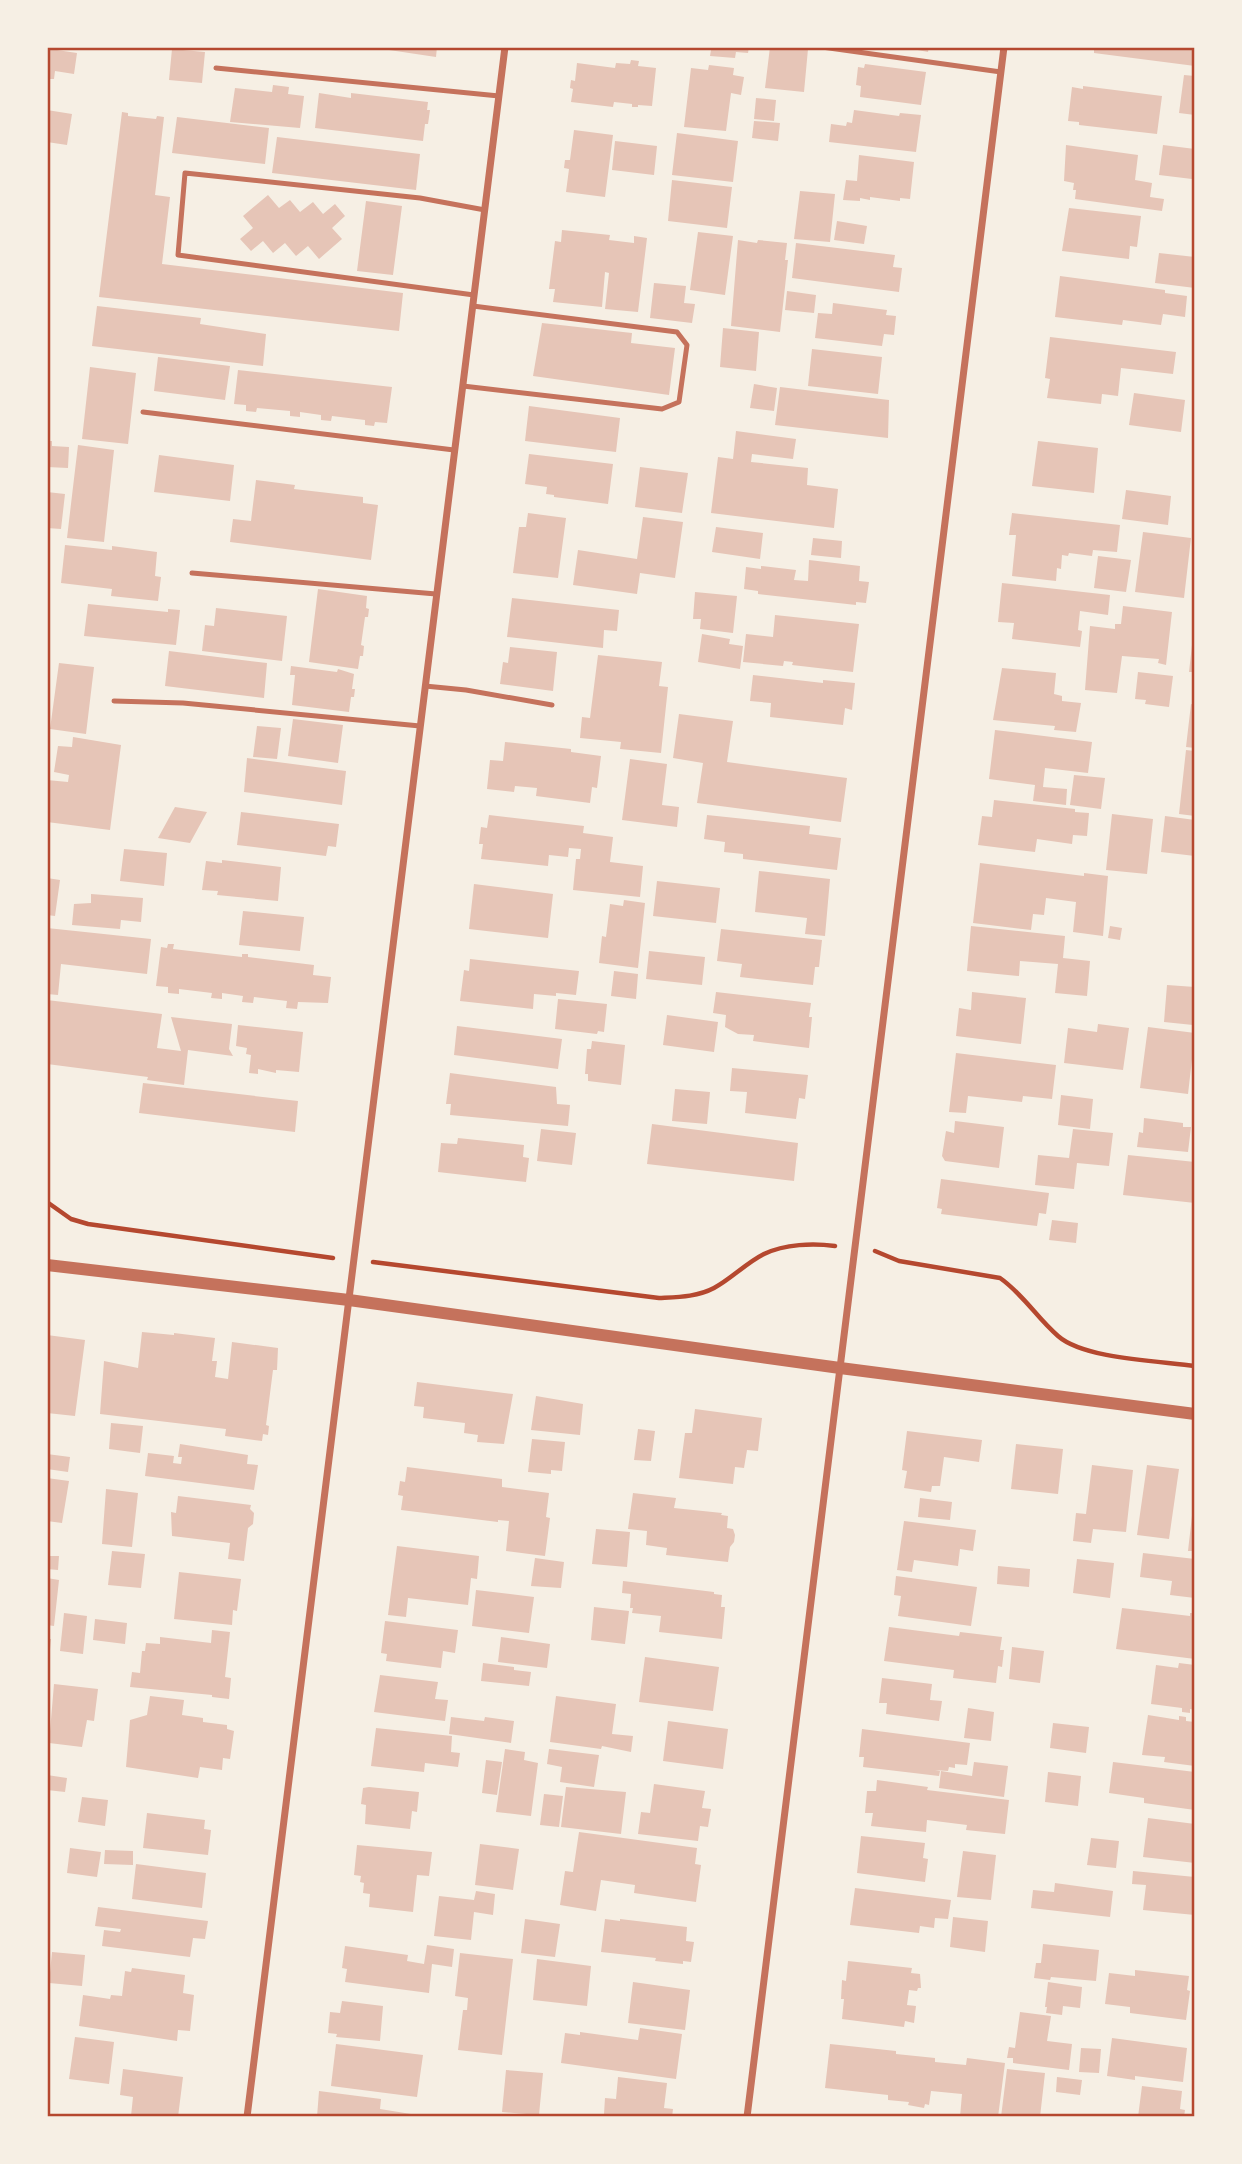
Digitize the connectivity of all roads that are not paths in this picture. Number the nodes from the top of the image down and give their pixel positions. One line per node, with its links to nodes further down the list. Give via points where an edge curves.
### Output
1 (505, 47): 6 (street)
2 (822, 47): 5 (lane)
3 (1004, 47): 5 (street)
4 (216, 68): 6 (lane)
5 (1001, 72): 21 (street)
6 (499, 96): 7 (street)
7 (485, 210): 8 (street); 8 (lane, via 420,198 185,173 178,256)
8 (474, 295): 9 (street)
9 (473, 306): 10 (street); 10 (lane, via 677,332 687,345 679,402 662,409)
10 (463, 386): 12 (street)
11 (143, 412): 12 (lane)
12 (454, 450): 14 (street)
13 (192, 573): 14 (lane)
14 (436, 594): 15 (street)
15 (425, 686): 17 (lane); 18 (street)
16 (114, 701): 18 (lane, via 183,702)
17 (552, 705)
18 (420, 726): 20 (street)
19 (47, 1265): 20 (street)
20 (349, 1300): 21 (street); 23 (street)
21 (840, 1368): 22 (street); 24 (street)
22 (1195, 1414)
23 (247, 2117)
24 (747, 2117)

